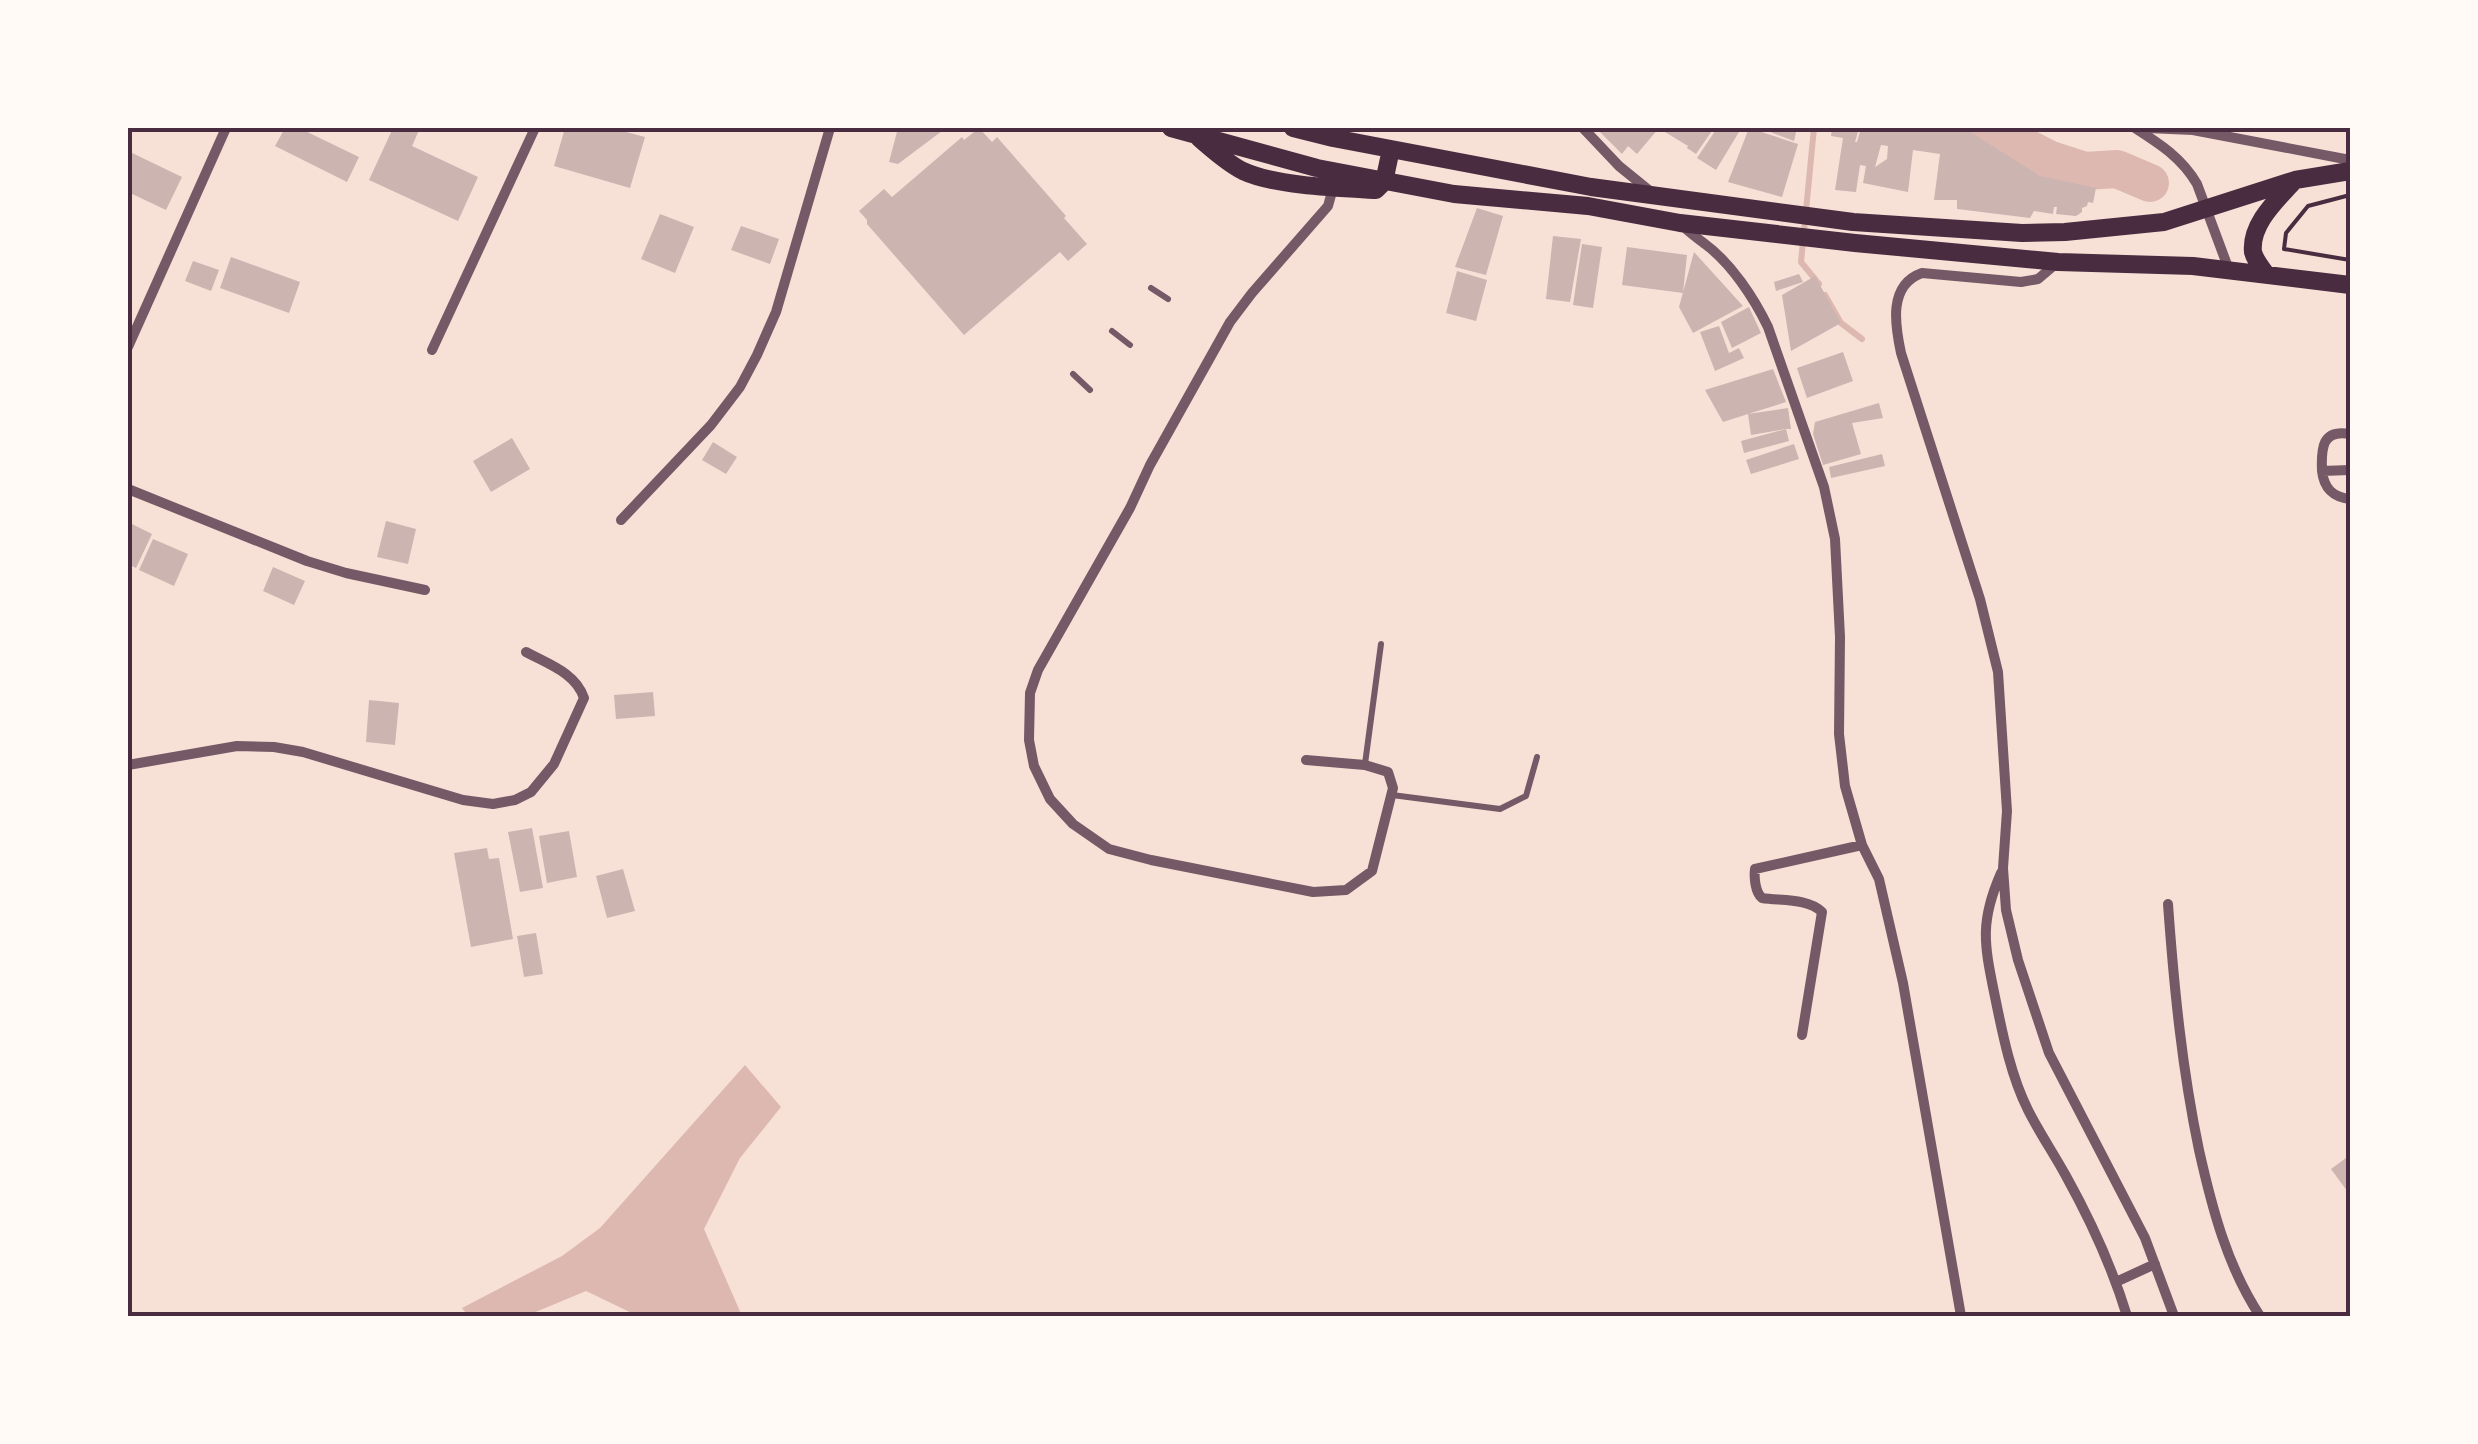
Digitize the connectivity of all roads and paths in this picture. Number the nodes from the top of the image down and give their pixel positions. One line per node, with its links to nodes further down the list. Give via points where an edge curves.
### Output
1 (226, 128): 31 (street)
2 (536, 128): 32 (street)
3 (830, 128): 40 (street, via 758,355 711,425)
4 (1171, 128): 9 (main road)
5 (1294, 128): 10 (main road)
6 (1583, 128): 16 (street)
7 (2135, 128): 20 (street, via 2174,153)
8 (2148, 128): 11 (street)
9 (1195, 135): 14 (main road); 18 (main road, via 1243,171)
10 (1390, 149): 14 (main road); 15 (main road)
11 (2350, 160)
12 (2350, 171): 13 (main road)
13 (2295, 180): 20 (main road); 25 (main road, via 2257,231 2252,248)
14 (1384, 182): 18 (main road, via 1376,190); 19 (main road)
15 (1591, 186): 16 (main road); 19 (main road)
16 (1654, 195): 20 (main road, via 1853,222 2022,233 2164,222)
17 (2350, 195): 22 (path, via 2308,206 2286,233 2284,249)
18 (1331, 197): 48 (street, via 1230,322 1038,670 1028,717 1034,766 1050,800 1109,849 1152,860 1313,892 1346,890 1372,871)
19 (1588, 206): 21 (main road)
20 (2206, 209): 24 (street)
21 (1680, 223): 23 (main road); 49 (street, via 1758,305 1824,488 1839,587 1841,752)
22 (2350, 260)
23 (2058, 262): 24 (main road); 50 (street, via 2038,279 2021,282 1922,273 1901,288 1896,308 1901,352 1998,672 2007,811)
24 (2229, 270): 25 (main road)
25 (2266, 274): 26 (main road)
26 (2350, 285)
27 (1151, 288): 28 (lane)
28 (1168, 299)
29 (1112, 331): 30 (lane)
30 (1130, 345)
31 (128, 347)
32 (432, 350)
33 (1073, 374): 34 (lane)
34 (1090, 390)
35 (2350, 434): 37 (street, via 2326,440)
36 (2350, 470): 37 (street)
37 (2322, 471): 39 (street, via 2328,490)
38 (128, 489): 41 (street, via 307,561)
39 (2350, 498)
40 (621, 520)
41 (426, 590)
42 (1381, 644): 47 (lane)
43 (526, 652): 46 (street, via 580,684 584,698 554,764 515,800 463,800 274,747 237,746)
44 (1537, 757): 48 (lane, via 1526,796 1500,809)
45 (1306, 760): 47 (street)
46 (128, 765)
47 (1364, 765): 48 (street, via 1388,772)
48 (1391, 795)
49 (1862, 845): 52 (street, via 1755,868 1762,898 1809,903 1822,912); 55 (street, via 1879,879 1903,983)
50 (2003, 868): 53 (street, via 2018,960 2049,1053); 54 (street, via 1989,901 1984,944 2002,1031 2026,1107)
51 (2168, 904): 58 (street, via 2176,1014 2209,1196 2243,1290)
52 (1802, 1035)
53 (2155, 1264): 54 (street); 57 (street)
54 (2116, 1282): 56 (street)
55 (1961, 1316)
56 (2127, 1316)
57 (2174, 1316)
58 (2260, 1316)

